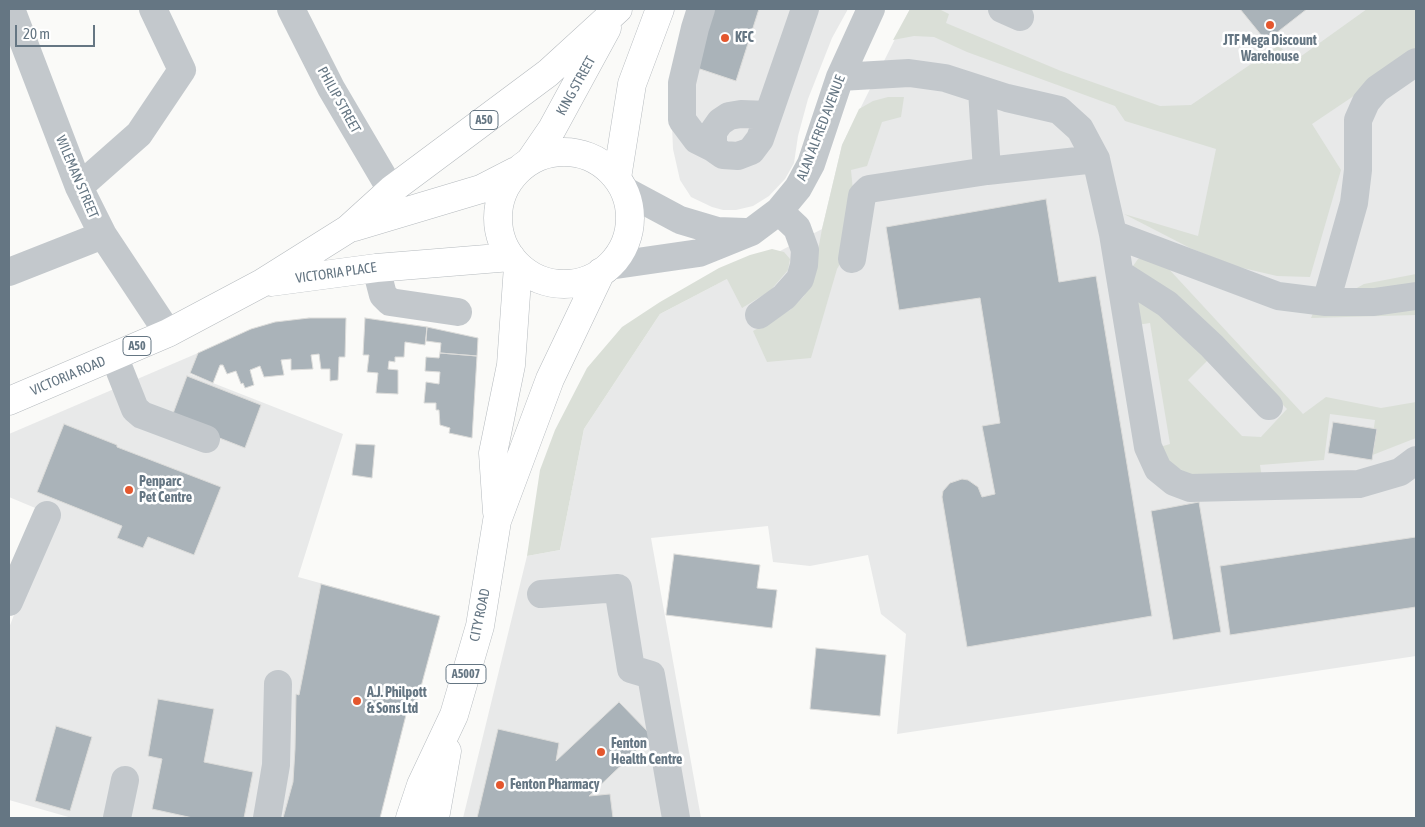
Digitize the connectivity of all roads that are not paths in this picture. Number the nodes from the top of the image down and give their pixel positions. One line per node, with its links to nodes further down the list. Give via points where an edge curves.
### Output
1 (11, 9): 18 (street, WILEMAN STREET)
2 (153, 9): 18 (street, via 182,70 139,134)
3 (291, 9): 19 (street, PHILIP STREET, via 331,88)
4 (618, 9): 15 (main road, KING STREET / A50, via 552,129); 19 (main road, VICTORIA PLACE / A50, via 548,73)
5 (660, 9): 17 (main road, via 632,84)
6 (702, 9): 13 (street, via 682,82 682,120 697,140)
7 (805, 9): 12 (street)
8 (862, 12): 10 (street, ALAN ALFRED AVENUE)
9 (1416, 62): 33 (street, via 1377,89 1366,102 1358,120 1354,202)
10 (840, 77): 11 (street, via 908,73 945,78); 20 (street, ALAN ALFRED AVENUE, via 811,164)
11 (982, 90): 14 (street, via 1058,110 1080,129); 16 (street)
12 (768, 115): 13 (street, via 729,116 713,132); 13 (street, via 760,139 751,151 730,156)
13 (713, 148)
14 (1096, 159): 16 (street); 23 (street)
15 (524, 165): 17 (main road, A50, via 548,153 571,152 594,158); 21 (main road, VICTORIA PLACE / A50, via 482,189); 26 (main road, A50, via 508,182 498,216 501,238)
16 (987, 170): 25 (street, via 869,189 862,196)
17 (620, 184): 22 (street, via 680,220 717,231); 28 (main road, via 629,208 630,225 623,248)
18 (79, 188): 24 (street, WILEMAN STREET)
19 (391, 190): 21 (main road, VICTORIA PLACE / A50)
20 (779, 212): 22 (street, ALAN ALFRED AVENUE); 35 (street, via 797,228 805,250 804,265 800,279 784,297)
21 (348, 229): 31 (main road, VICTORIA PLACE / A50)
22 (751, 232): 28 (street, ALAN ALFRED AVENUE, via 699,253)
23 (1113, 234): 30 (street); 33 (street, via 1278,296)
24 (103, 235): 29 (street); 36 (street, WILEMAN STREET)
25 (852, 259)
26 (515, 262): 27 (main road, VICTORIA PLACE / A50); 28 (main road, via 535,277 553,283 581,282); 43 (main road, CITY ROAD / A5007, via 511,366 493,453)
27 (376, 268): 31 (main road, VICTORIA PLACE / A50); 34 (street, via 382,295 390,302)
28 (605, 270): 43 (main road, CITY ROAD / A5007, via 550,379)
29 (9, 272)
30 (1120, 274): 39 (street, via 1167,304); 41 (street, via 1148,447 1158,469 1174,482 1190,488 1359,484 1400,472)
31 (262, 283): 36 (main road, VICTORIA ROAD / A50)
32 (1416, 296): 33 (street, via 1374,302)
33 (1326, 302)
34 (458, 312)
35 (759, 315)
36 (168, 332): 37 (main road, VICTORIA ROAD / A50)
37 (114, 356): 38 (main road, VICTORIA ROAD / A50); 40 (street, via 135,409 142,415)
38 (9, 402)
39 (1269, 406)
40 (206, 439)
41 (1416, 460)
42 (47, 515): 45 (street)
43 (497, 521): 47 (main road, CITY ROAD / A5007, via 480,626)
44 (541, 594): 53 (street, via 618,588 631,669 651,675)
45 (9, 601)
46 (278, 684): 50 (street, via 276,765)
47 (454, 715): 51 (main road, CITY ROAD / A5007, via 421,785); 52 (main road, A5007)
48 (124, 780): 49 (street)
49 (116, 818)
50 (267, 818)
51 (410, 818)
52 (435, 818)
53 (676, 818)

